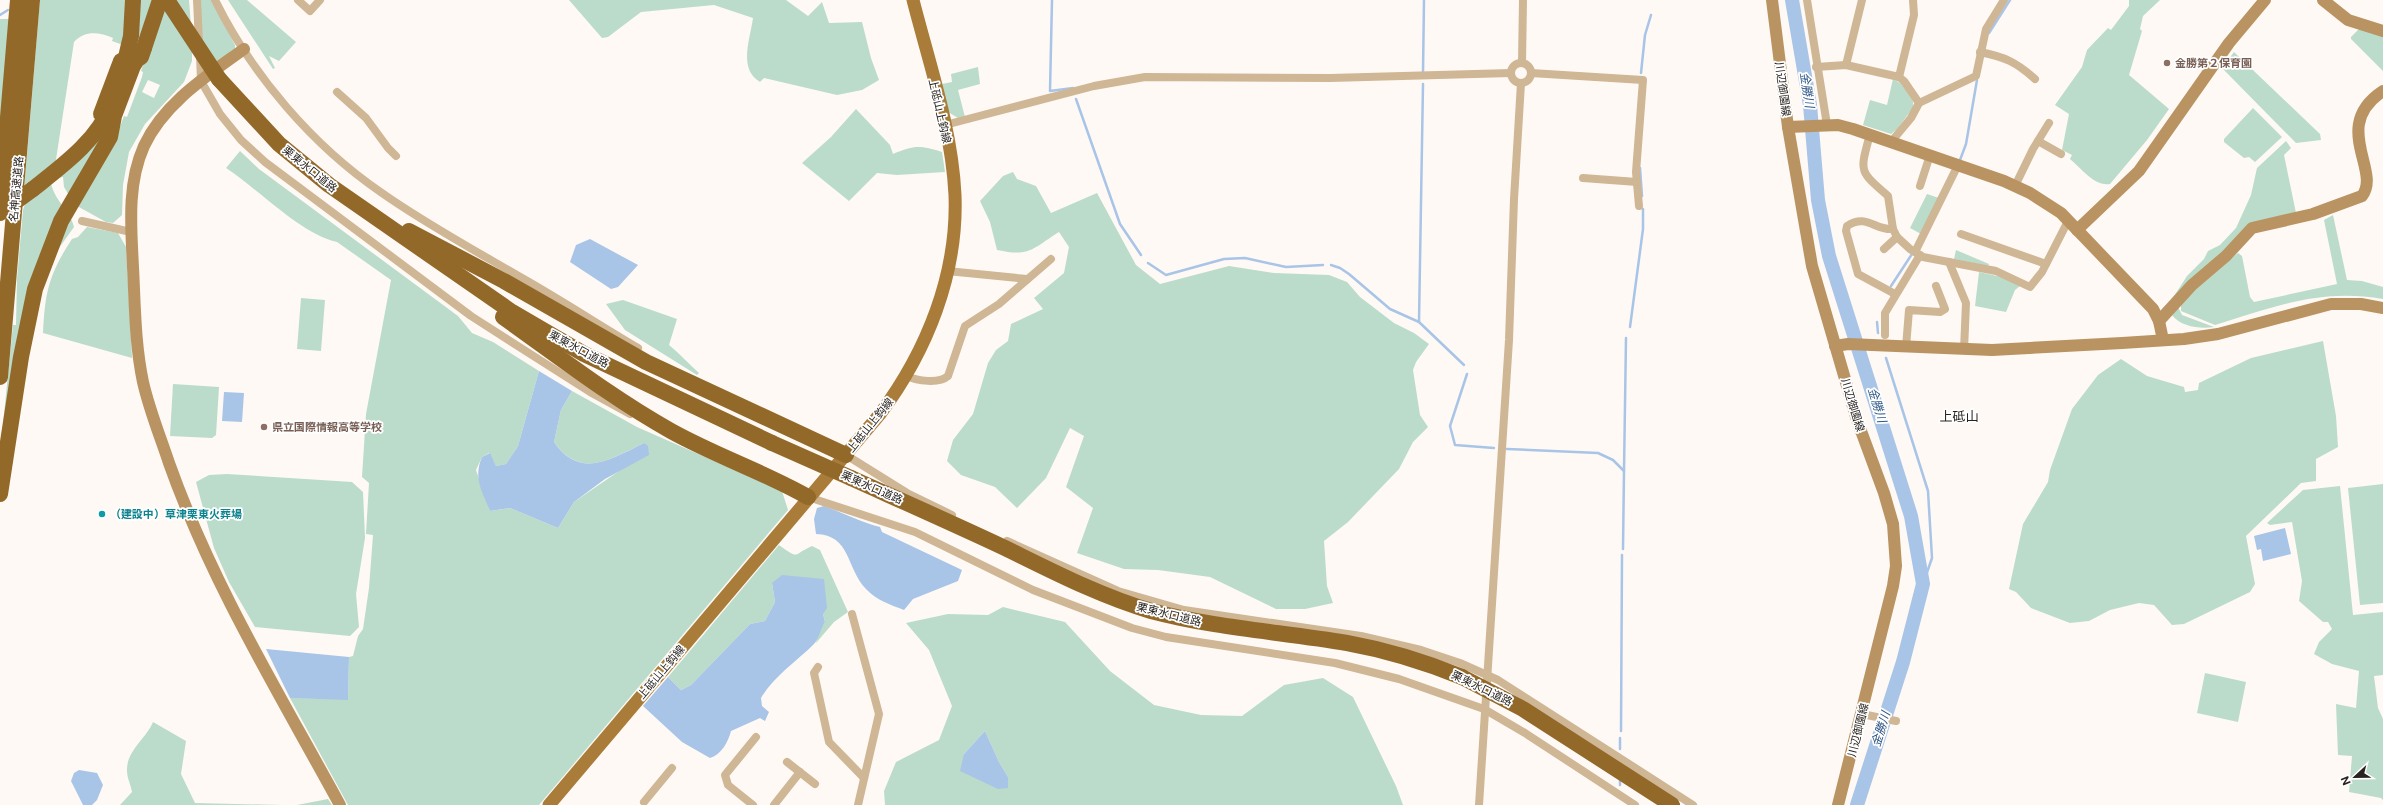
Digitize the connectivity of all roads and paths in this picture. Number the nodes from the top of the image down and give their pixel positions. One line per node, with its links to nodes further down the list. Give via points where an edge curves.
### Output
1 (18, 0): 52 (highway, 名神高速道路)
2 (32, 0): 77 (highway, 名神高速道路)
3 (133, 0): 20 (highway)
4 (160, 0): 20 (highway)
5 (168, 0): 50 (highway, 栗東水口道路, bridge, via 219,79 279,144)
6 (197, 0): 30 (street)
7 (215, 0): 21 (street)
8 (298, 0): 9 (street, via 310,11)
9 (320, 0)
10 (913, 0): 37 (main road, 上砥山上鈎線)
11 (1523, 0): 23 (street)
12 (1772, 0): 38 (street, 川辺御園線)
13 (1807, 0): 25 (street)
14 (1862, 0): 24 (street)
15 (1913, 0): 28 (street, via 1914,16)
16 (2004, 0): 22 (street, via 1986,29)
17 (2265, 0): 56 (street, via 2229,43 2139,171)
18 (2323, 0): 19 (street, via 2348,20)
19 (2383, 31)
20 (138, 42): 52 (highway, bridge, via 125,67 108,113 93,134 63,165 33,190); 81 (highway, via 133,66 114,116 110,137 61,221 35,289 21,357)
21 (244, 49): 30 (street); 78 (street, via 277,94 315,137 380,192 422,220 673,369)
22 (1980, 52): 29 (street, via 2001,56 2019,64); 34 (street, via 1976,76)
23 (1522, 63): 26 (street, via 1514,66); 27 (street, via 1528,66)
24 (1846, 65): 25 (street); 28 (street)
25 (1816, 67): 36 (street)
26 (1511, 73): 31 (street, via 1513,79); 37 (street, via 1137,78 1094,86)
27 (1531, 73): 31 (street, via 1528,80); 47 (street, via 1643,80)
28 (1899, 77): 34 (street, via 1904,80)
29 (2035, 79)
30 (201, 81): 57 (street, via 165,113 144,147 135,171 131,196); 79 (street, via 220,114 241,140 277,172 471,316 590,392 625,412)
31 (1521, 83): 85 (street, via 1509,340)
32 (2383, 91): 70 (street, via 2371,102 2360,120 2358,139 2367,183 2362,196 2313,214 2252,228 2226,256 2192,285)
33 (337, 92): 44 (street, via 366,118)
34 (1919, 104): 41 (street)
35 (2049, 123): 40 (street)
36 (1826, 125): 38 (street); 39 (street, via 1838,125)
37 (945, 126): 65 (main road, 上砥山上鈎線, via 955,195)
38 (1794, 127): 73 (street, 川辺御園線, via 1812,266)
39 (1870, 134): 41 (street); 55 (street, via 1862,163 1865,176 1888,196)
40 (2038, 141): 42 (street); 49 (street)
41 (1891, 142): 43 (street)
42 (2061, 154)
43 (1930, 155): 45 (street); 48 (street)
44 (396, 156)
45 (1958, 165): 49 (street); 61 (street)
46 (1582, 178): 47 (street)
47 (1637, 182): 51 (street)
48 (1920, 186)
49 (2015, 186): 54 (street, via 2030,193)
50 (350, 201): 78 (highway, via 504,281); 79 (highway, via 465,290 556,355); 103 (highway, 栗東水口道路, bridge, via 512,312 584,354 772,443 1077,582 1150,610 1246,630 1376,649 1462,677 1523,709)
51 (1639, 206)
52 (0, 212)
53 (82, 221): 57 (street)
54 (2068, 221): 56 (street); 64 (street)
55 (1893, 229): 59 (street); 68 (street, via 1886,230 1865,220 1852,223 1847,226 1846,231 1858,274)
56 (2077, 230): 70 (street, via 2153,309)
57 (131, 232): 96 (street, via 140,363 154,421 179,492 205,556 224,593)
58 (1962, 234): 64 (street)
59 (1897, 238): 60 (street); 61 (street)
60 (1884, 249)
61 (1918, 253): 63 (street); 68 (street)
62 (1051, 259): 66 (street)
63 (1949, 262): 64 (street, via 1996,271 2030,287); 75 (street, via 1966,303)
64 (2046, 264)
65 (947, 271): 66 (street); 76 (main road, 上砥山上鈎線, via 935,317)
66 (1027, 279): 76 (street, via 999,304 964,326 948,376 943,380 915,380)
67 (1936, 286): 74 (street, via 1945,309 1940,312 1909,310)
68 (1895, 294): 71 (street, via 1885,313)
69 (2383, 308): 72 (street, via 2361,304 2331,304 2218,334)
70 (2159, 321): 72 (street)
71 (1885, 335)
72 (2163, 340): 75 (street)
73 (1838, 346): 74 (street); 87 (street, 川辺御園線, via 1856,420 1894,524 1896,566 1893,586)
74 (1906, 347): 75 (street)
75 (1964, 350)
76 (907, 376): 80 (main road, 上砥山上鈎線)
77 (0, 377)
78 (682, 379): 80 (highway)
79 (671, 431): 82 (highway, via 786,484)
80 (846, 455): 82 (main road, 上砥山上鈎線); 85 (street, via 907,493 1118,591 1184,610 1368,637 1421,650)
81 (0, 494)
82 (808, 497): 86 (street, via 914,532 1033,590 1132,628 1166,637 1335,663 1399,679); 97 (main road, 上砥山上鈎線)
83 (852, 614): 93 (street, via 880,714)
84 (818, 667): 93 (street, via 814,673 829,742)
85 (1486, 675): 86 (street); 104 (street, via 1498,680)
86 (1484, 709): 101 (street); 102 (street)
87 (1862, 714): 88 (street); 105 (street, 川辺御園線)
88 (1896, 722)
89 (756, 737): 98 (street, via 725,775 728,785)
90 (787, 762): 92 (street)
91 (672, 768): 95 (street)
92 (800, 772): 94 (street); 99 (street)
93 (864, 778): 100 (street)
94 (815, 784)
95 (644, 804)
96 (340, 805)
97 (549, 805)
98 (754, 805)
99 (774, 805)
100 (858, 805)
101 (1479, 805)
102 (1635, 805)
103 (1672, 805)
104 (1693, 805)
105 (1838, 805)

